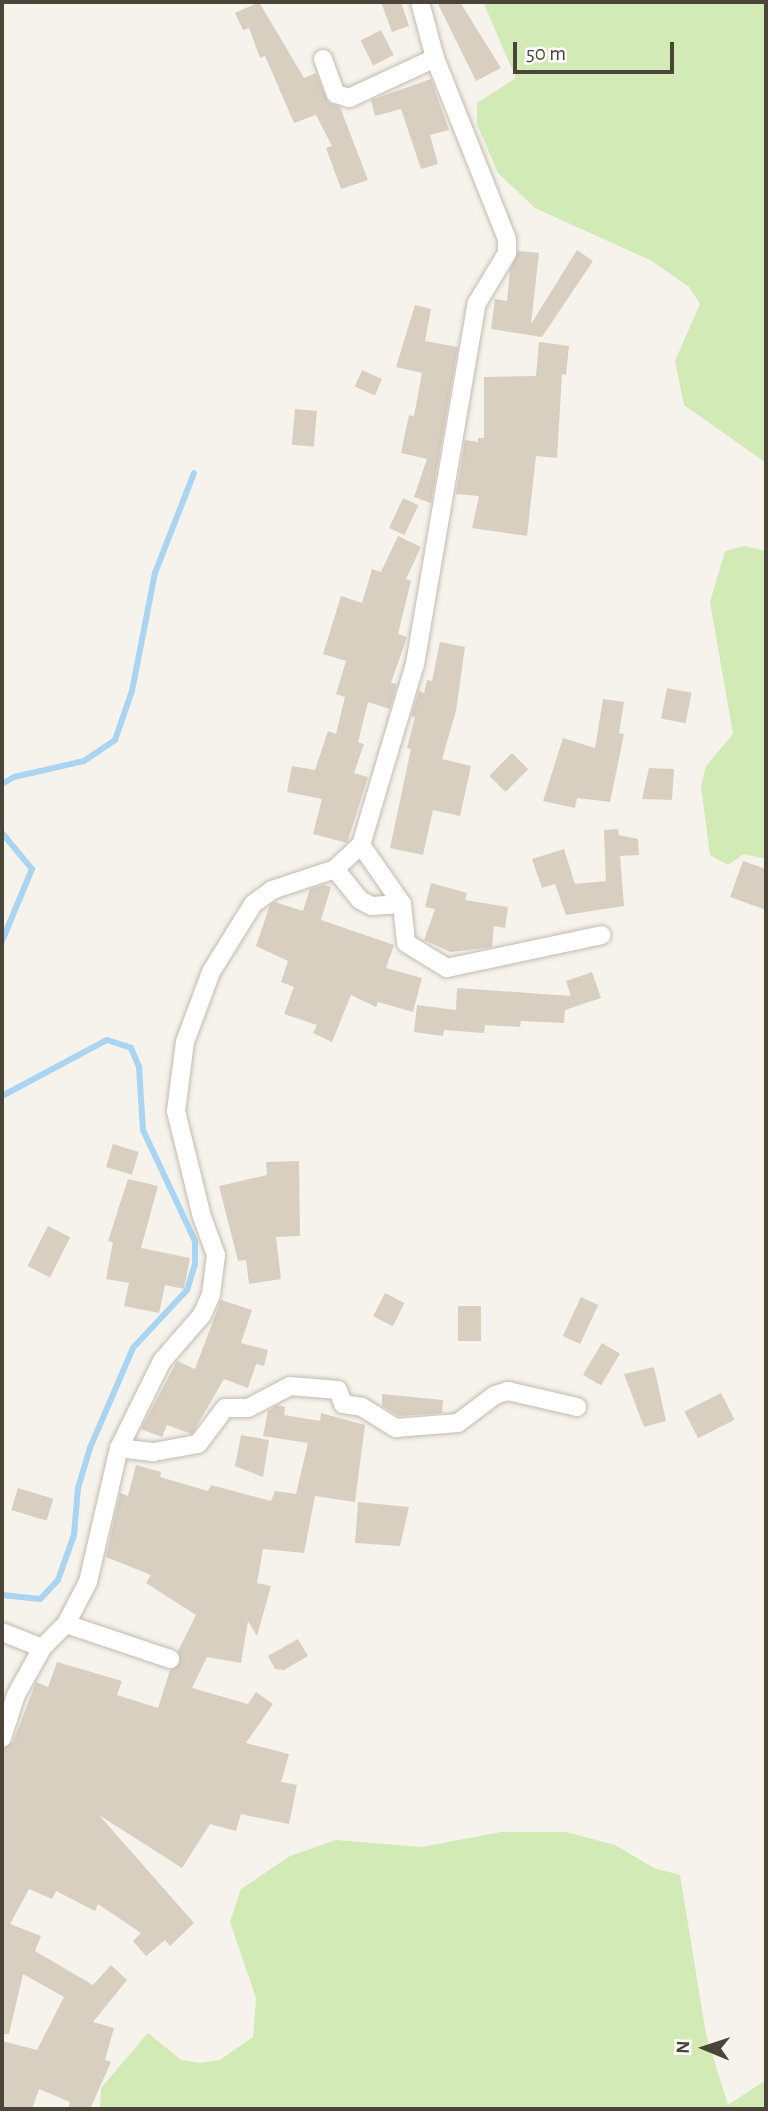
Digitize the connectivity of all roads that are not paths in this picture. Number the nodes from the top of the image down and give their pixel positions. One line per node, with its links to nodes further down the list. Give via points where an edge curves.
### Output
1 (420, 2): 2 (street)
2 (435, 58): 3 (street, via 349,98 336,94); 4 (street, via 507,239 507,253 477,303 415,664)
3 (323, 59)
4 (361, 845): 5 (street); 6 (street)
5 (335, 869): 6 (street, via 360,900 372,906); 9 (street, via 272,890 253,904 211,972 177,1079 176,1111 198,1205 216,1255 216,1274 202,1314 162,1361)
6 (402, 904): 7 (street, via 406,943 447,968)
7 (602, 935)
8 (576, 1406): 9 (street, via 508,1391 495,1395 458,1423 396,1428 362,1406 343,1404 338,1390 290,1386 248,1408 225,1408 198,1444 162,1452)
9 (119, 1448): 10 (street, via 104,1496 88,1582)
10 (66, 1624): 12 (street); 13 (street)
11 (2, 1632): 12 (street)
12 (42, 1648): 14 (street, via 16,1695)
13 (170, 1658)
14 (2, 1738)

